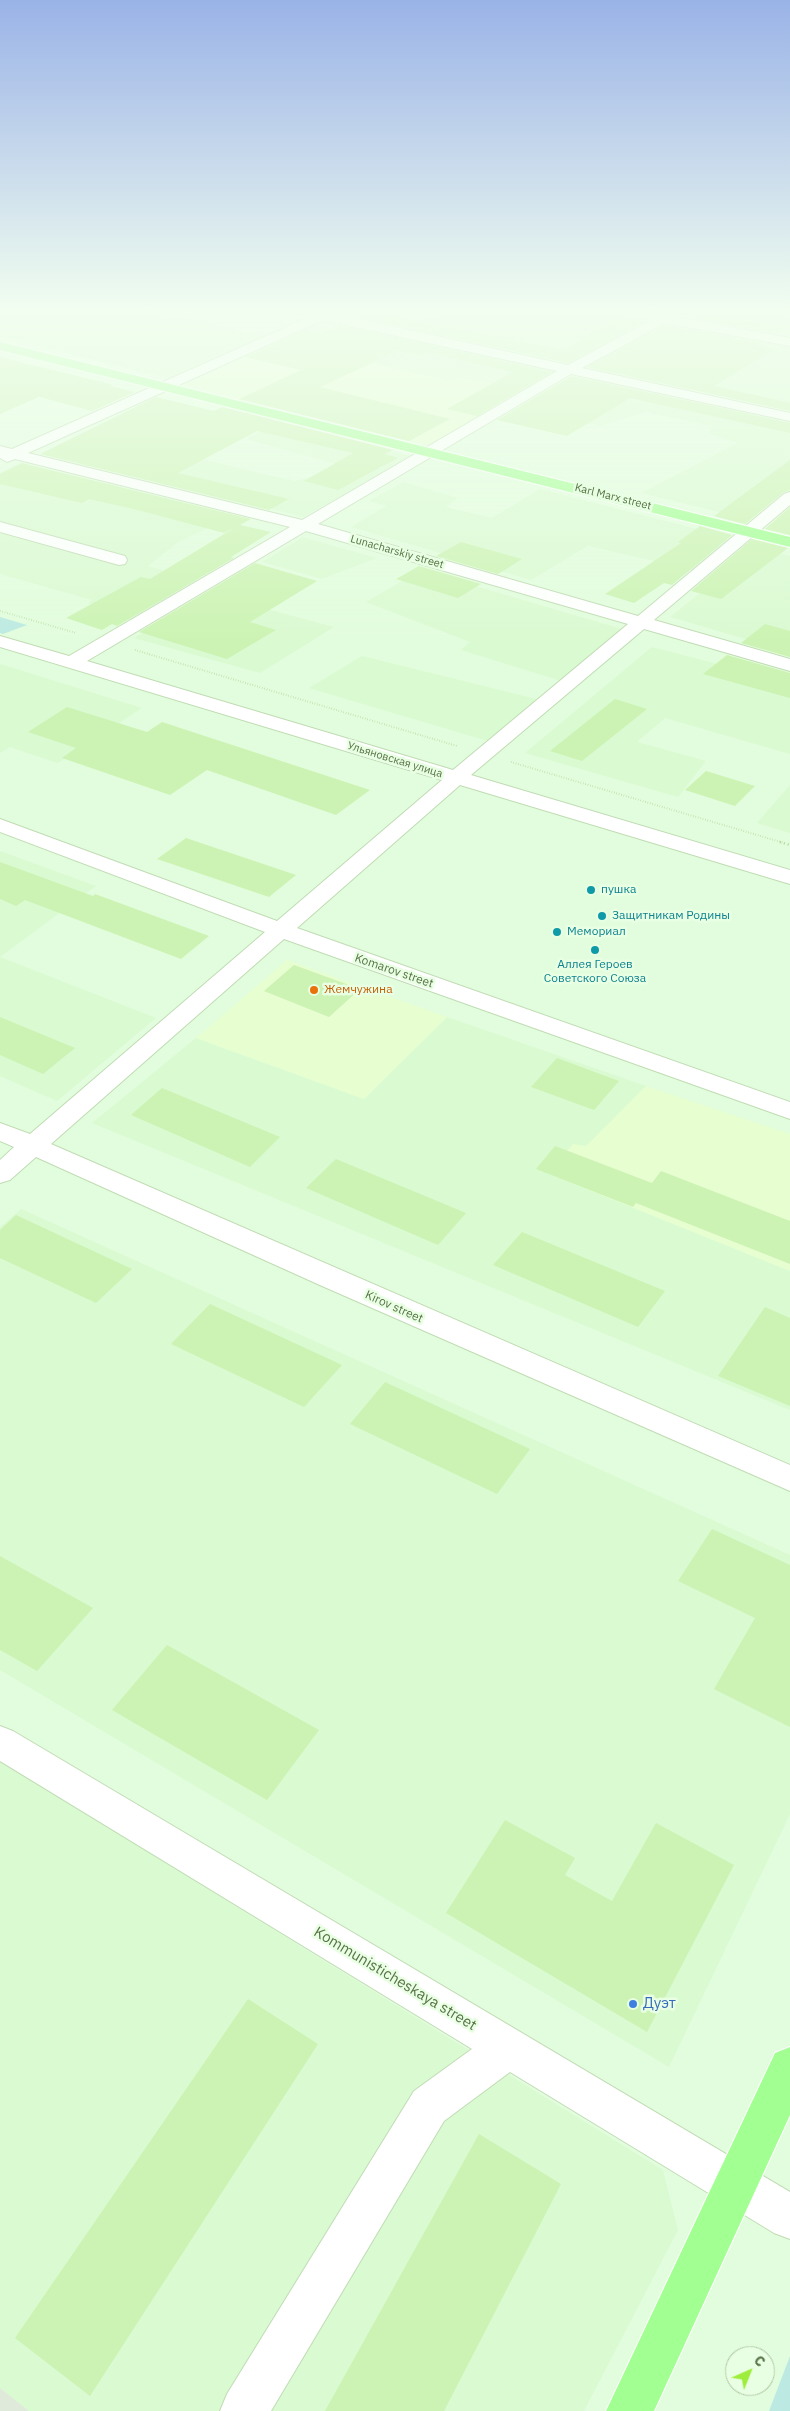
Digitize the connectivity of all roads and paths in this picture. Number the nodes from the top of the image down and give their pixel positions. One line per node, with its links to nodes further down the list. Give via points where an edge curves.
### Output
1 (83, 422): 5 (street)
2 (305, 422): 4 (main road, Karl Marx street)
3 (482, 422): 4 (street)
4 (431, 452): 7 (street); 9 (main road, Karl Marx street)
5 (4, 456): 7 (street, Lunacharskiy street)
6 (790, 497): 9 (street)
7 (304, 525): 13 (street, Lunacharskiy street); 15 (street)
8 (0, 527): 11 (street)
9 (750, 532): 10 (main road, Karl Marx street); 13 (street)
10 (790, 542)
11 (119, 560)
12 (0, 611): 15 (path)
13 (640, 623): 17 (street, Lunacharskiy street); 18 (street)
14 (0, 641): 16 (street, Ульяновская улица)
15 (107, 642): 16 (street); 18 (path)
16 (70, 663): 19 (street, Ульяновская улица)
17 (790, 665)
18 (485, 754): 19 (street); 21 (path)
19 (456, 778): 22 (street, Ульяновская улица); 23 (street)
20 (0, 825): 23 (street, Komarov street)
21 (790, 845)
22 (790, 877)
23 (280, 930): 24 (street, Komarov street); 26 (street)
24 (790, 1111)
25 (0, 1131): 26 (street, Kirov street)
26 (33, 1146): 27 (street); 28 (street, Kirov street)
27 (0, 1174)
28 (790, 1479)
29 (0, 1742): 30 (street, Kommunisticheskaya street)
30 (509, 2047): 32 (street, Kommunisticheskaya street); 34 (street, via 429,2106)
31 (790, 2068): 32 (main road)
32 (737, 2185): 33 (street, Kommunisticheskaya street); 35 (main road)
33 (790, 2217)
34 (244, 2411)
35 (630, 2411)

